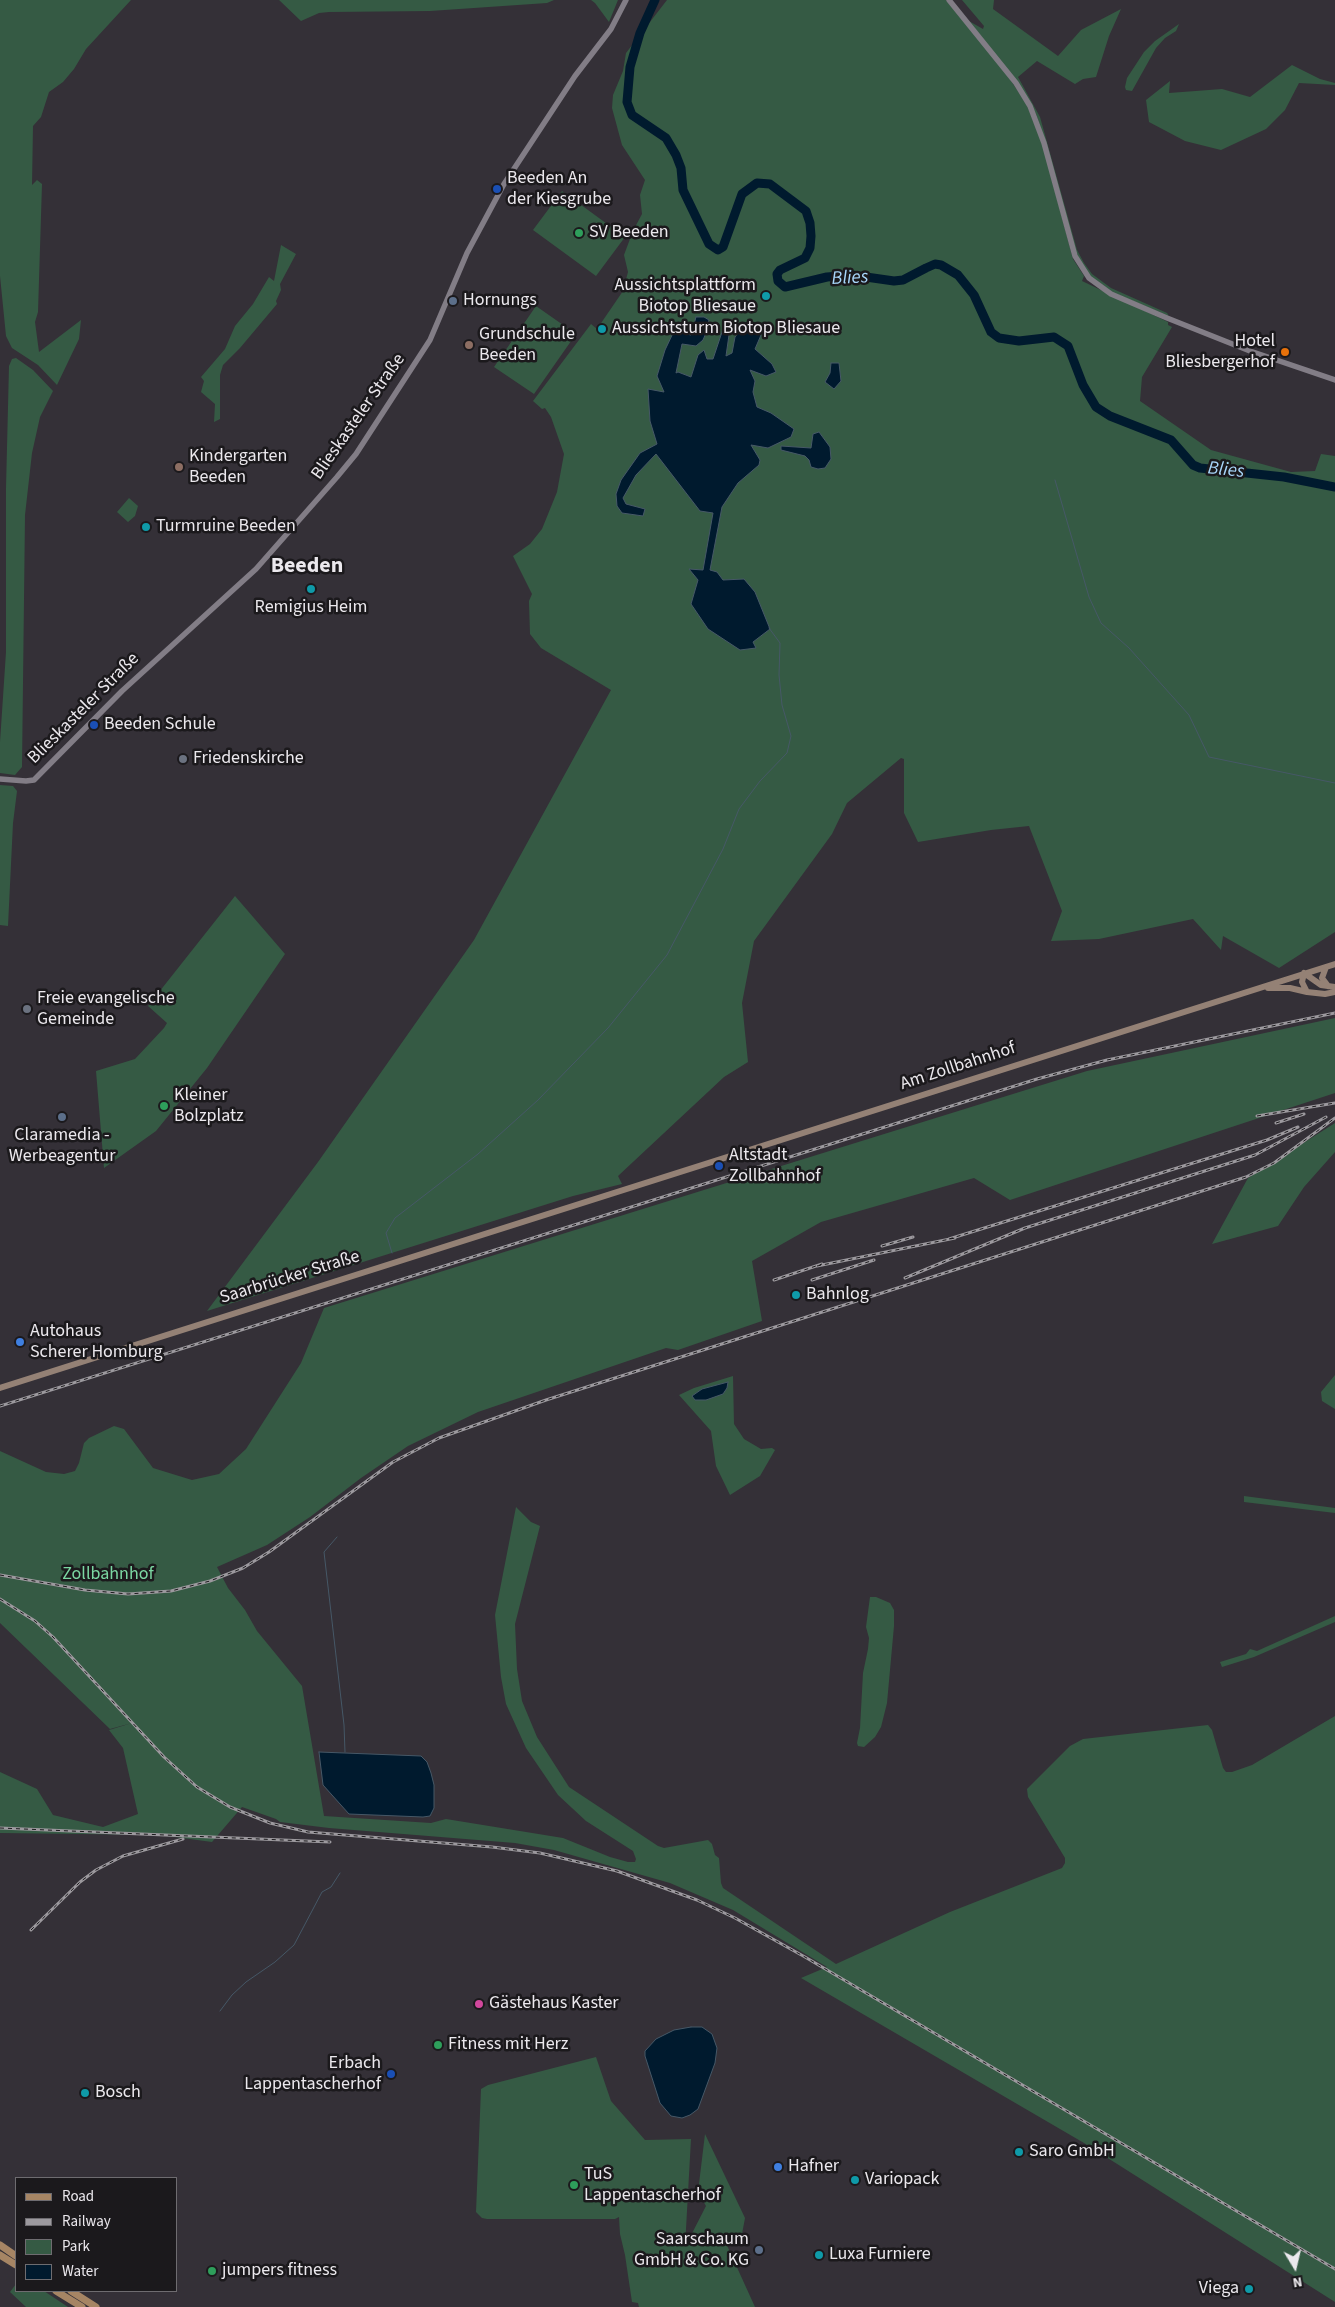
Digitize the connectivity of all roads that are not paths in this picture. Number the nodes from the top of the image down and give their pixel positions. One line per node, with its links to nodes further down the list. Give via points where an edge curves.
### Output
1 (949, 0): 3 (street, via 1016,83 1030,106 1044,143 1075,256 1094,283 1111,294 1167,318)
2 (625, 2): 4 (street, Blieskasteler Straße, via 504,184 467,254 430,340 356,454 256,569 122,691 34,780)
3 (1335, 380)
4 (0, 779)
5 (1335, 964): 6 (main road, Am Zollbahnhof)
6 (1326, 966): 7 (main road, Am Zollbahnhof); 8 (main road, via 1322,978)
7 (1304, 973): 8 (main road, via 1316,982); 9 (main road, Am Zollbahnhof); 10 (main road, via 1302,982)
8 (1332, 987)
9 (1259, 988): 10 (main road, via 1283,987); 12 (main road, Am Zollbahnhof)
10 (1307, 992): 11 (main road)
11 (1335, 992)
12 (590, 1200): 13 (main road, Saarbrücker Straße)
13 (0, 1388)
14 (0, 2245): 16 (main road)
15 (0, 2255): 17 (main road)
16 (15, 2255)
17 (15, 2264)
18 (58, 2292): 20 (main road)
19 (73, 2292): 21 (main road)
20 (82, 2307)
21 (96, 2307)

